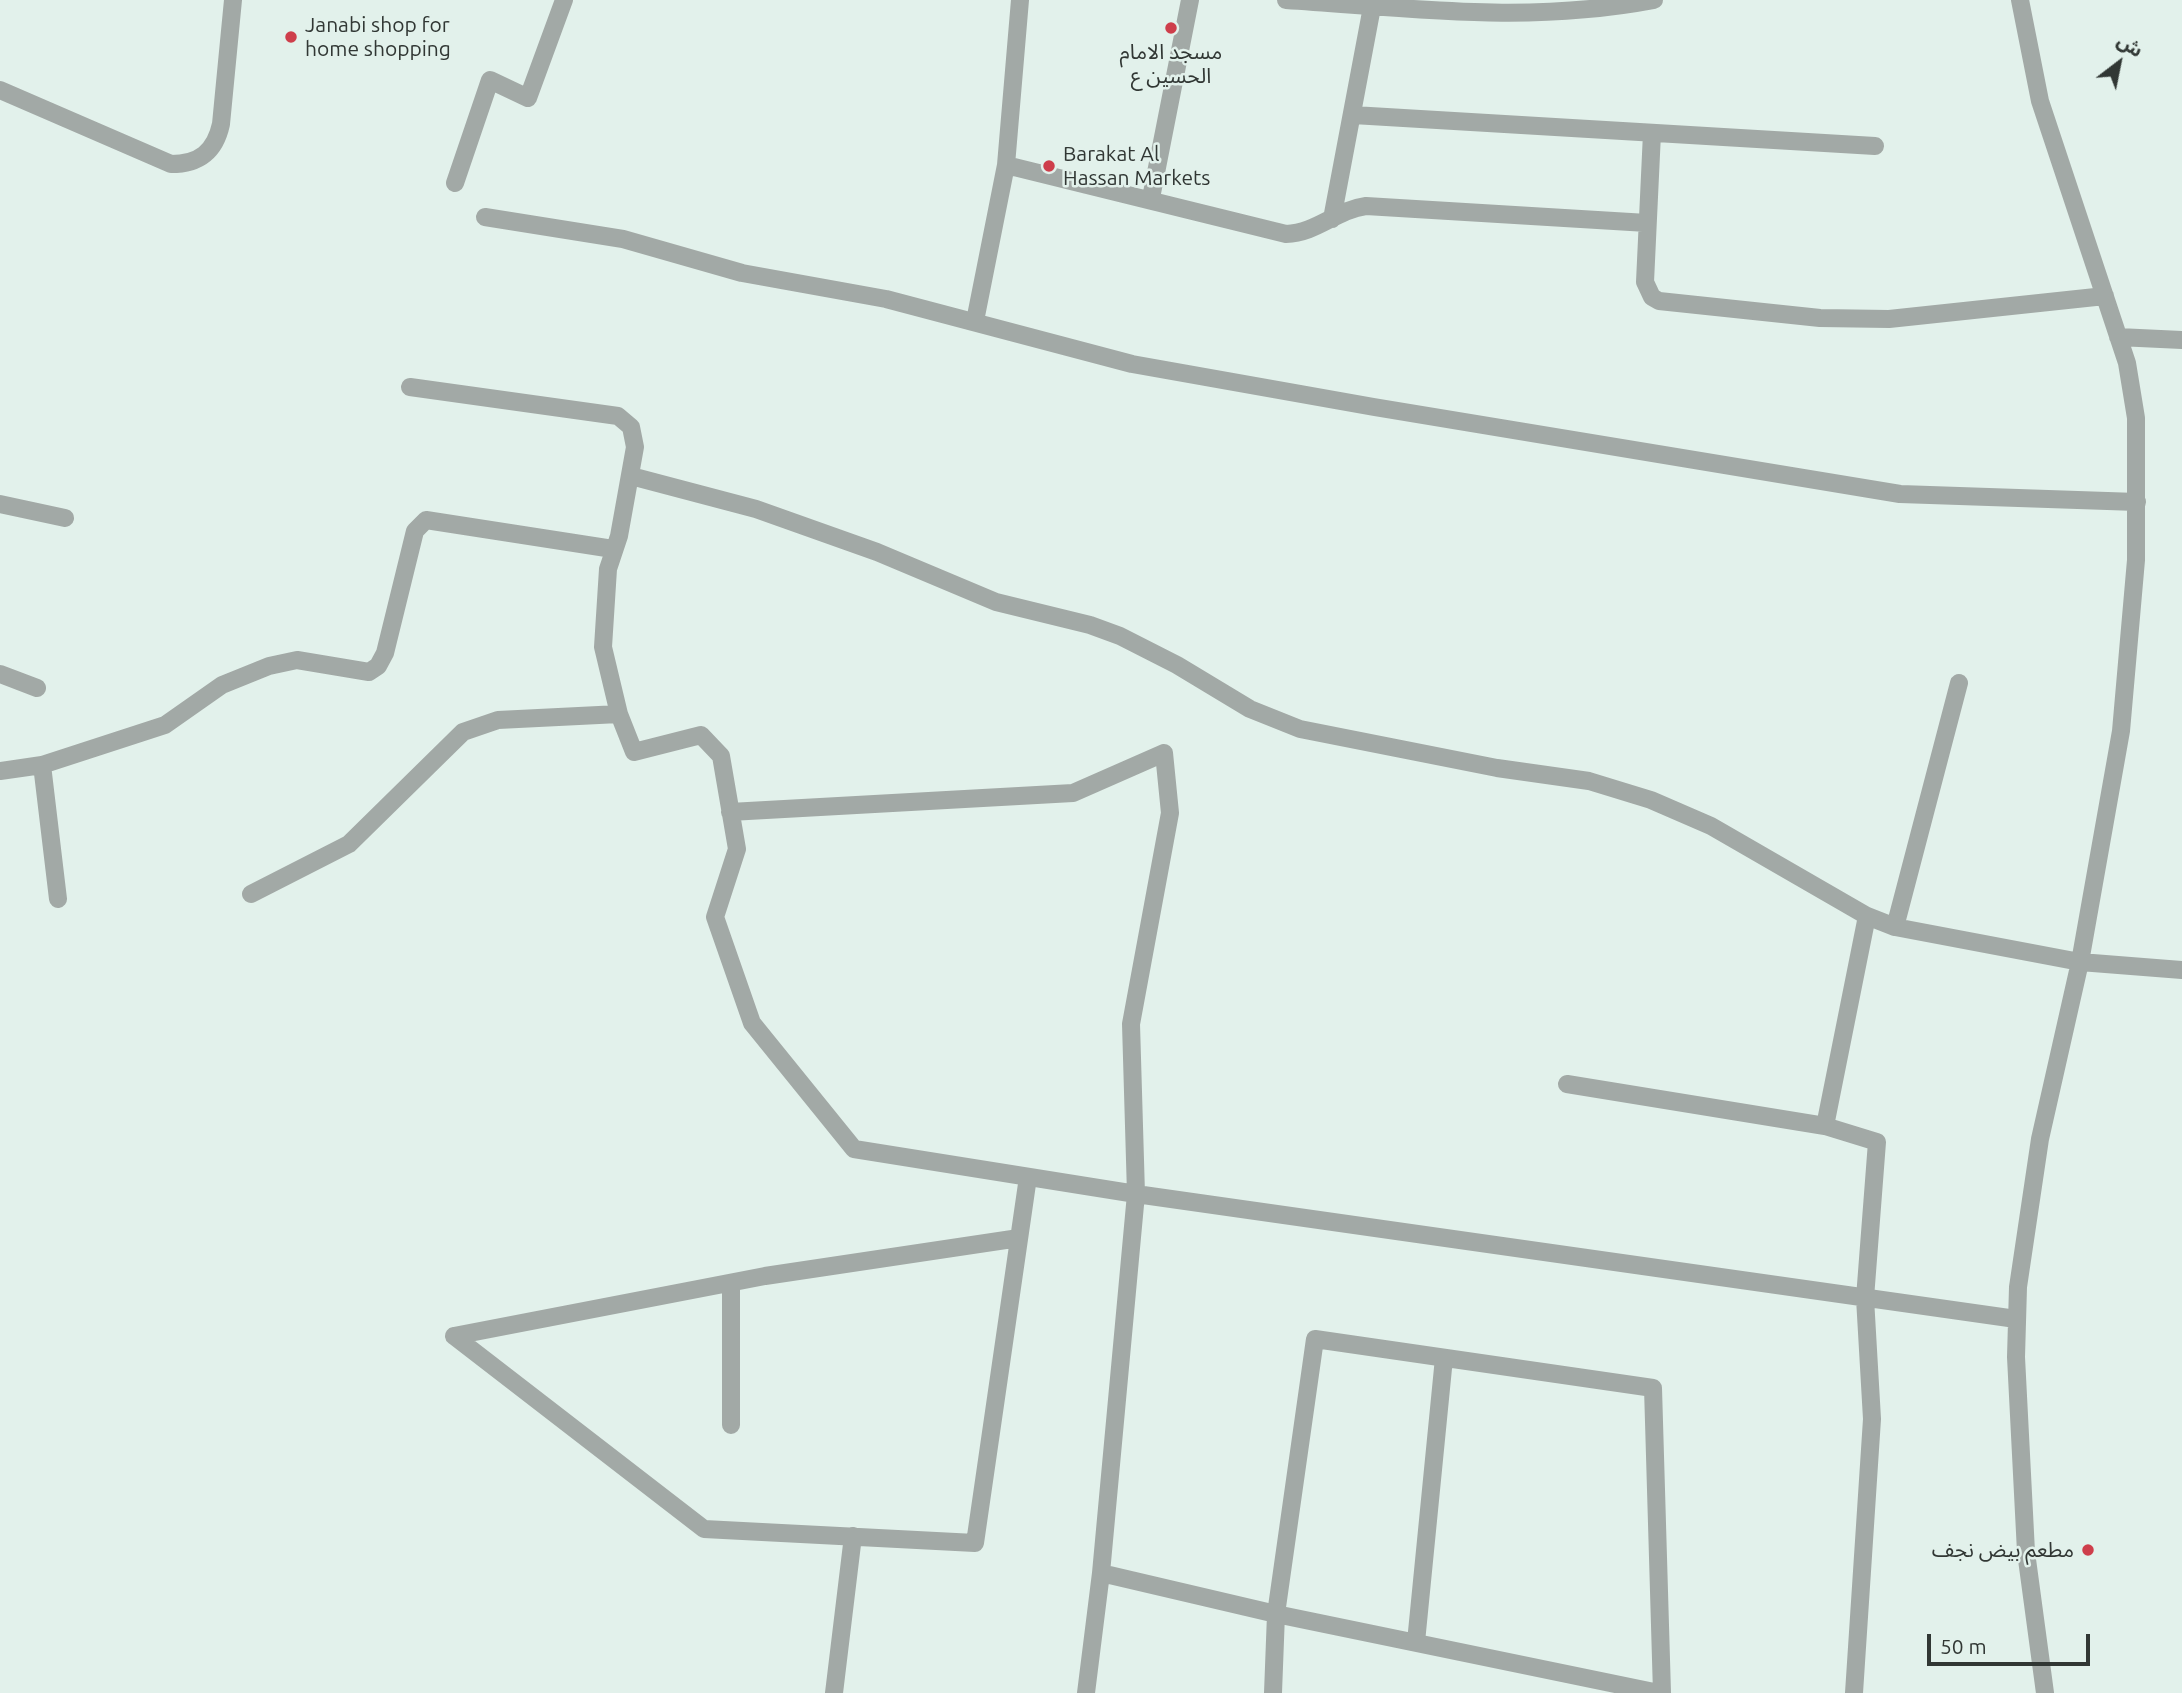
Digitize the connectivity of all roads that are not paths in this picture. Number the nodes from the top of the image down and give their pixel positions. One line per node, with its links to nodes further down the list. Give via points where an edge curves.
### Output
1 (233, 0): 10 (street, via 218,139 199,159 171,164)
2 (564, 0): 15 (street, via 528,98 490,80)
3 (1020, 0): 14 (street)
4 (1190, 0): 16 (street)
5 (1286, 0): 8 (street)
6 (1654, 0): 9 (street, via 1512,15)
7 (2020, 0): 20 (street, via 2040,101)
8 (1321, 1): 9 (street)
9 (1372, 7): 11 (street)
10 (0, 90)
11 (1353, 115): 12 (street); 18 (street)
12 (1652, 133): 13 (street); 19 (street)
13 (1875, 146)
14 (1006, 165): 16 (street); 21 (street)
15 (455, 183)
16 (1151, 198): 18 (street, via 1286,234 1310,231)
17 (485, 217): 21 (street, via 624,239 742,274 874,296)
18 (1332, 219): 19 (street, via 1353,208 1378,206)
19 (1647, 223): 20 (street, via 1645,282 1653,297 1667,304 1820,318 1889,319)
20 (2105, 296): 22 (street)
21 (975, 321): 26 (street, via 1132,364 1866,489 1935,496)
22 (2118, 337): 23 (street); 26 (street, via 2133,391)
23 (2182, 340)
24 (410, 387): 25 (street, via 618,416 631,427 634,437)
25 (631, 475): 29 (street); 39 (street, via 756,509 877,552 996,602 1110,632 1177,664 1250,709 1300,729 1589,781 1651,800 1711,826)
26 (2137, 502): 41 (street, via 2128,674)
27 (0, 504): 28 (street)
28 (65, 518)
29 (613, 549): 33 (street, via 603,647); 34 (street, via 426,520 415,531 386,653 369,672 297,660 269,666 222,685 165,725)
30 (0, 674): 32 (street)
31 (1959, 683): 40 (street)
32 (37, 688)
33 (619, 714): 36 (street, via 634,752 701,735 721,756); 37 (street, via 498,720 463,732 349,844)
34 (42, 765): 35 (street); 38 (street)
35 (0, 771)
36 (730, 812): 45 (street, via 737,849 715,917 752,1023 854,1149); 46 (street, via 1073,793 1164,752 1170,813 1131,1024)
37 (251, 894)
38 (58, 899)
39 (1867, 916): 40 (street); 44 (street)
40 (1895, 927): 41 (street)
41 (2080, 962): 42 (street); 50 (street, via 2040,1139)
42 (2182, 970)
43 (1567, 1084): 44 (street)
44 (1825, 1126): 49 (street, via 1877,1142)
45 (1028, 1177): 46 (street); 47 (street)
46 (1136, 1194): 49 (street); 54 (street)
47 (1019, 1238): 48 (street); 53 (street, via 975,1543)
48 (731, 1283): 52 (street); 53 (street, via 454,1336 704,1529)
49 (1865, 1298): 50 (street); 61 (street, via 1872,1419)
50 (2016, 1319): 62 (street, via 2028,1582)
51 (1444, 1358): 55 (street, via 1315,1339); 56 (street); 60 (street, via 1653,1388)
52 (731, 1425)
53 (853, 1536): 57 (street)
54 (1101, 1573): 55 (street); 58 (street)
55 (1276, 1614): 56 (street); 59 (street)
56 (1416, 1642): 60 (street)
57 (834, 1693)
58 (1086, 1693)
59 (1272, 1693)
60 (1660, 1693)
61 (1854, 1693)
62 (2045, 1693)

